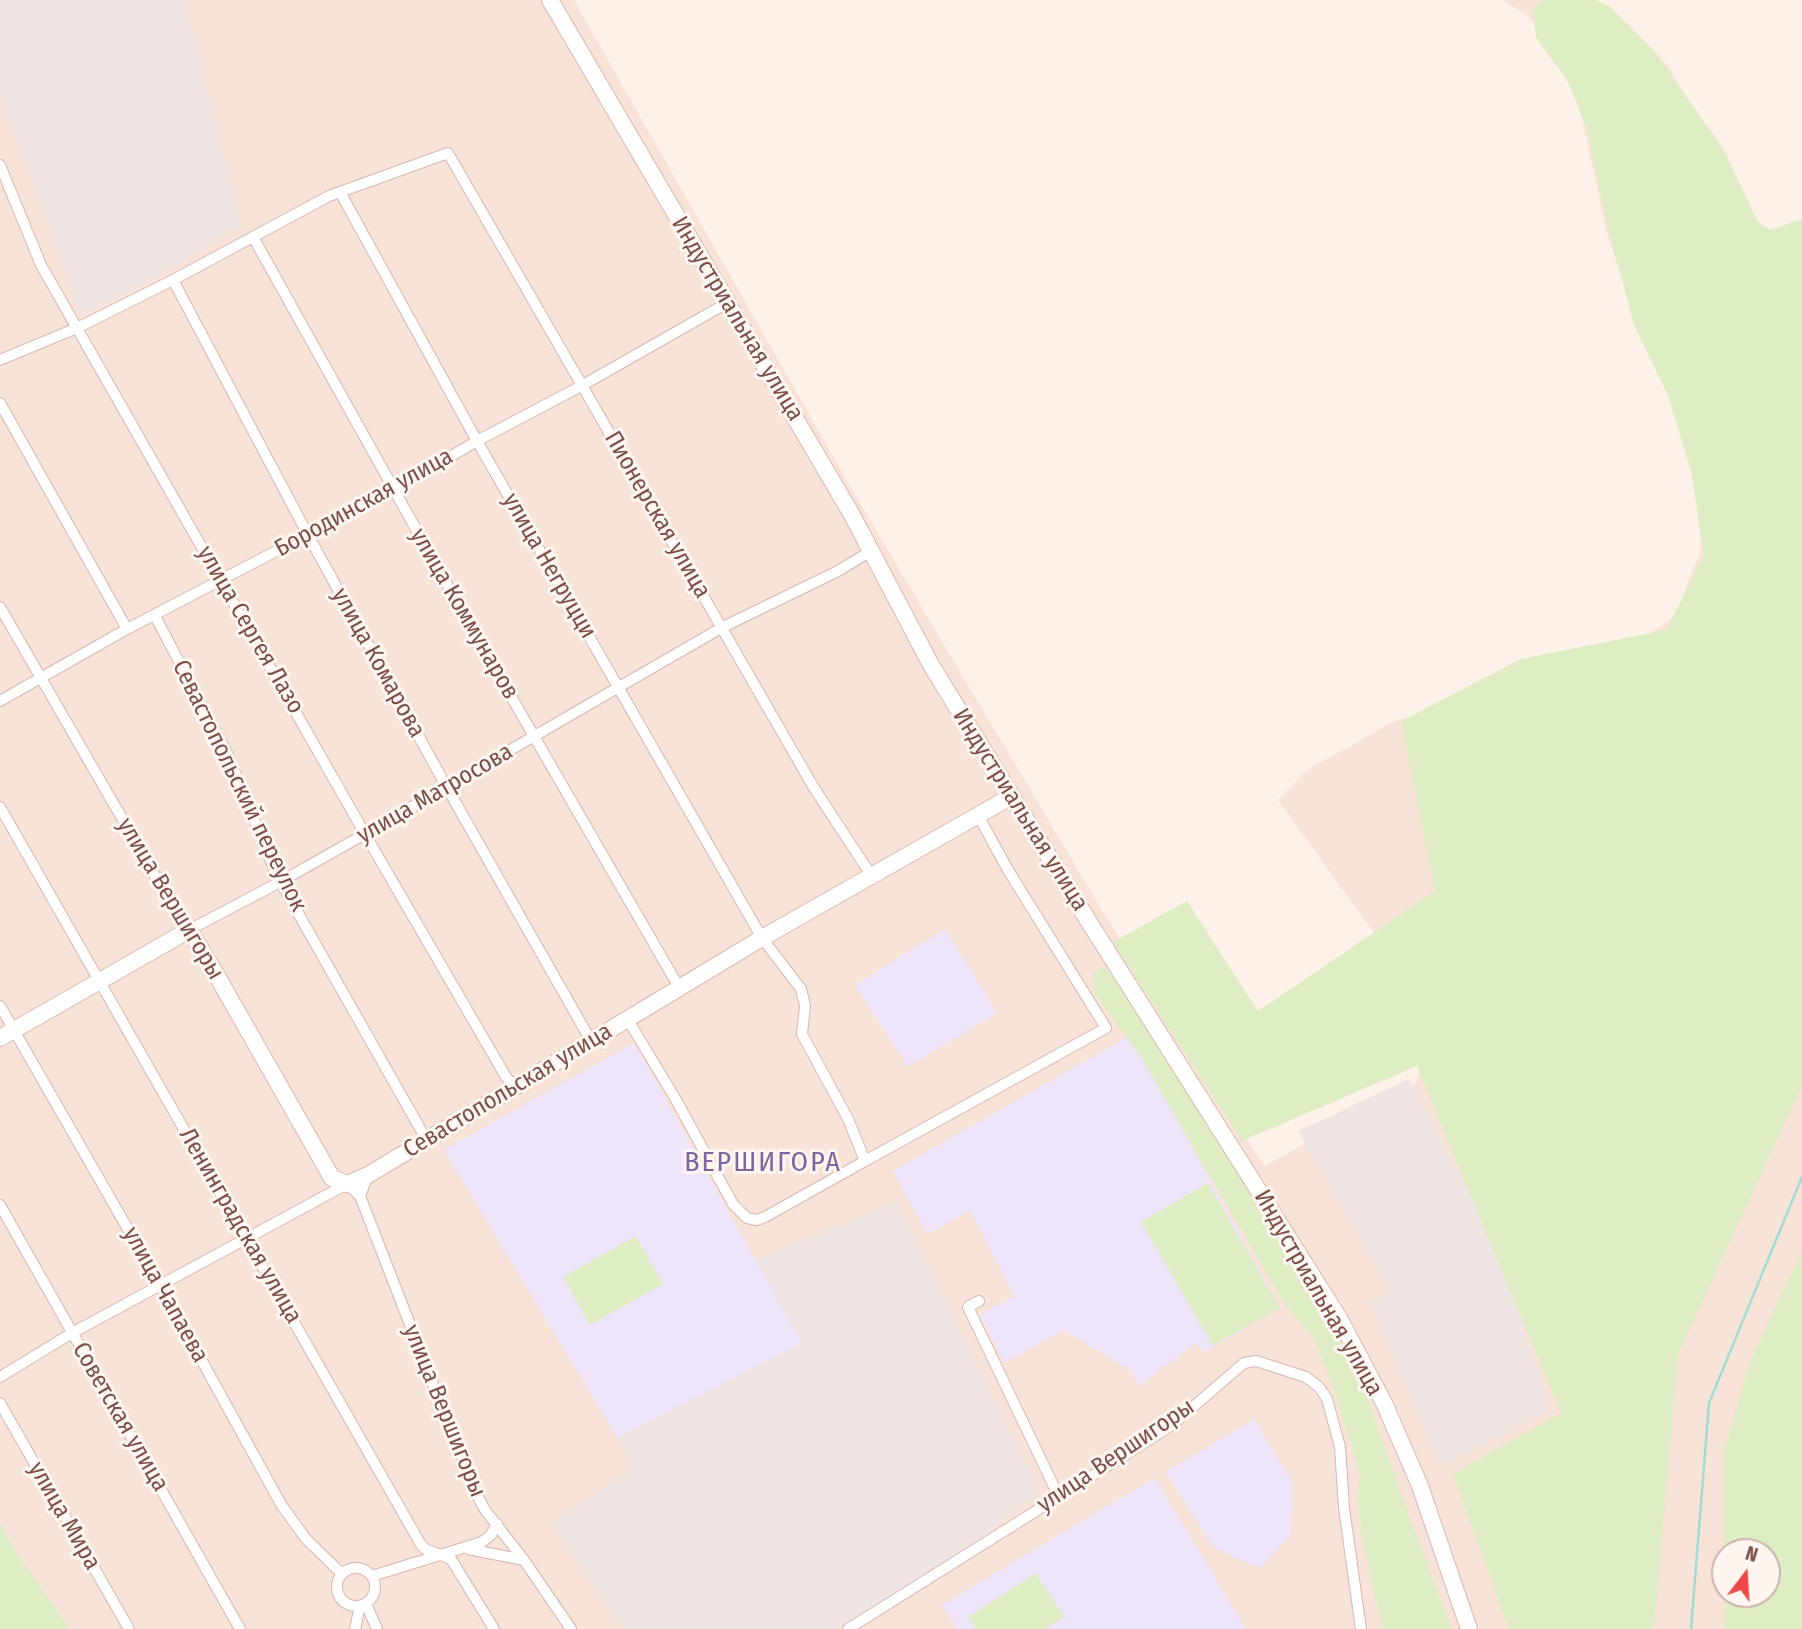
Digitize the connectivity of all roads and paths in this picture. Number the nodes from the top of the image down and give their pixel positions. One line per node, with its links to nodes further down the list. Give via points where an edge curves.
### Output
1 (550, 0): 6 (main road, Индустриальная улица)
2 (0, 165): 7 (street, улица Сергея Лазо, via 41,265)
3 (340, 192): 4 (street); 9 (street, Пионерская улица, via 448,153); 11 (street, улица Негруцци)
4 (253, 237): 5 (street); 12 (street, улица Коммунаров)
5 (173, 280): 7 (street); 13 (street, улица Комарова)
6 (727, 303): 9 (street, Бородинская улица); 14 (main road, Индустриальная улица)
7 (77, 328): 8 (street); 15 (street, улица Сергея Лазо)
8 (0, 360)
9 (583, 385): 11 (street, Бородинская улица); 18 (street, Пионерская улица)
10 (0, 402): 19 (street)
11 (477, 441): 12 (street, Бородинская улица); 21 (street, улица Негруцци)
12 (393, 490): 13 (street, Бородинская улица); 23 (street, улица Коммунаров)
13 (308, 535): 15 (street, Бородинская улица); 24 (street, улица Комарова)
14 (871, 551): 18 (street, улица Матросова); 25 (main road, Индустриальная улица, via 931,665)
15 (221, 580): 17 (street, Бородинская улица); 28 (street, улица Сергея Лазо)
16 (0, 607): 20 (street, улица Вершигоры)
17 (155, 617): 19 (street, Бородинская улица); 30 (street, Севастопольский переулок, via 226,751)
18 (721, 628): 21 (street, улица Матросова); 29 (street, Пионерская улица, via 814,788)
19 (127, 629): 20 (street, Бородинская улица)
20 (40, 678): 22 (street, Бородинская улица); 31 (street, улица Вершигоры)
21 (620, 686): 23 (street, улица Матросова); 32 (street, улица Негруцци)
22 (0, 701)
23 (534, 737): 24 (street, улица Матросова); 34 (street, улица Коммунаров)
24 (446, 786): 28 (street, улица Матросова); 38 (street, улица Комарова)
25 (1012, 796): 27 (main road, Севастопольская улица); 68 (main road, Индустриальная улица, via 1339,1318 1385,1405 1420,1486)
26 (0, 807): 33 (street, Ленинградская улица)
27 (979, 817): 29 (main road, Севастопольская улица); 41 (street, via 1106,1028)
28 (365, 834): 30 (street, улица Матросова); 39 (street, улица Сергея Лазо)
29 (871, 875): 32 (main road, Севастопольская улица)
30 (280, 882): 31 (street, улица Матросова); 40 (street, Севастопольский переулок)
31 (188, 930): 33 (main road, улица Матросова); 43 (main road, улица Вершигоры, via 332,1178)
32 (762, 938): 34 (main road, Севастопольская улица); 41 (street, улица Негруцци, via 801,989 805,1006 802,1034)
33 (99, 980): 37 (main road, улица Матросова); 46 (street, Ленинградская улица)
34 (680, 989): 36 (main road, Севастопольская улица)
35 (0, 1006): 37 (street, улица Чапаева)
36 (628, 1020): 38 (main road, Севастопольская улица); 41 (street, via 733,1204 747,1218 765,1217)
37 (7, 1034): 47 (street, улица Чапаева)
38 (591, 1041): 39 (main road, Севастопольская улица)
39 (515, 1087): 40 (main road, Севастопольская улица)
40 (426, 1139): 42 (main road, Севастопольская улица)
41 (865, 1161)
42 (368, 1175): 43 (main road, Севастопольская улица); 44 (street)
43 (346, 1184): 44 (street); 46 (street, Севастопольская улица)
44 (360, 1196): 53 (street, улица Вершигоры, via 474,1489)
45 (0, 1205): 49 (street, Советская улица)
46 (247, 1238): 47 (street, Севастопольская улица); 55 (street, Ленинградская улица, via 419,1543)
47 (160, 1285): 49 (street, Севастопольская улица); 57 (street, улица Чапаева, via 282,1506 306,1539)
48 (979, 1301): 52 (street, via 968,1307)
49 (72, 1333): 50 (street, Севастопольская улица); 61 (street, Советская улица)
50 (0, 1377)
51 (0, 1402): 60 (street, улица Мира)
52 (1058, 1496): 66 (street, улица Вершигоры); 67 (street, улица Вершигоры, via 1172,1424 1244,1363 1256,1361 1306,1377 1327,1399 1335,1424)
53 (497, 1524): 54 (street, via 487,1539); 56 (street, улица Вершигоры)
54 (465, 1548): 55 (street); 56 (street)
55 (442, 1555): 58 (street); 64 (street, Ленинградская улица, via 450,1559)
56 (523, 1560): 65 (street, улица Вершигоры)
57 (342, 1574): 58 (street, via 358,1568); 59 (street, via 337,1585 339,1597 348,1605)
58 (372, 1576): 59 (street, via 374,1595)
59 (363, 1605): 62 (street); 63 (street)
60 (129, 1629)
61 (240, 1629)
62 (355, 1629)
63 (377, 1629)
64 (494, 1629)
65 (571, 1629)
66 (848, 1629)
67 (1361, 1629)
68 (1469, 1629)

